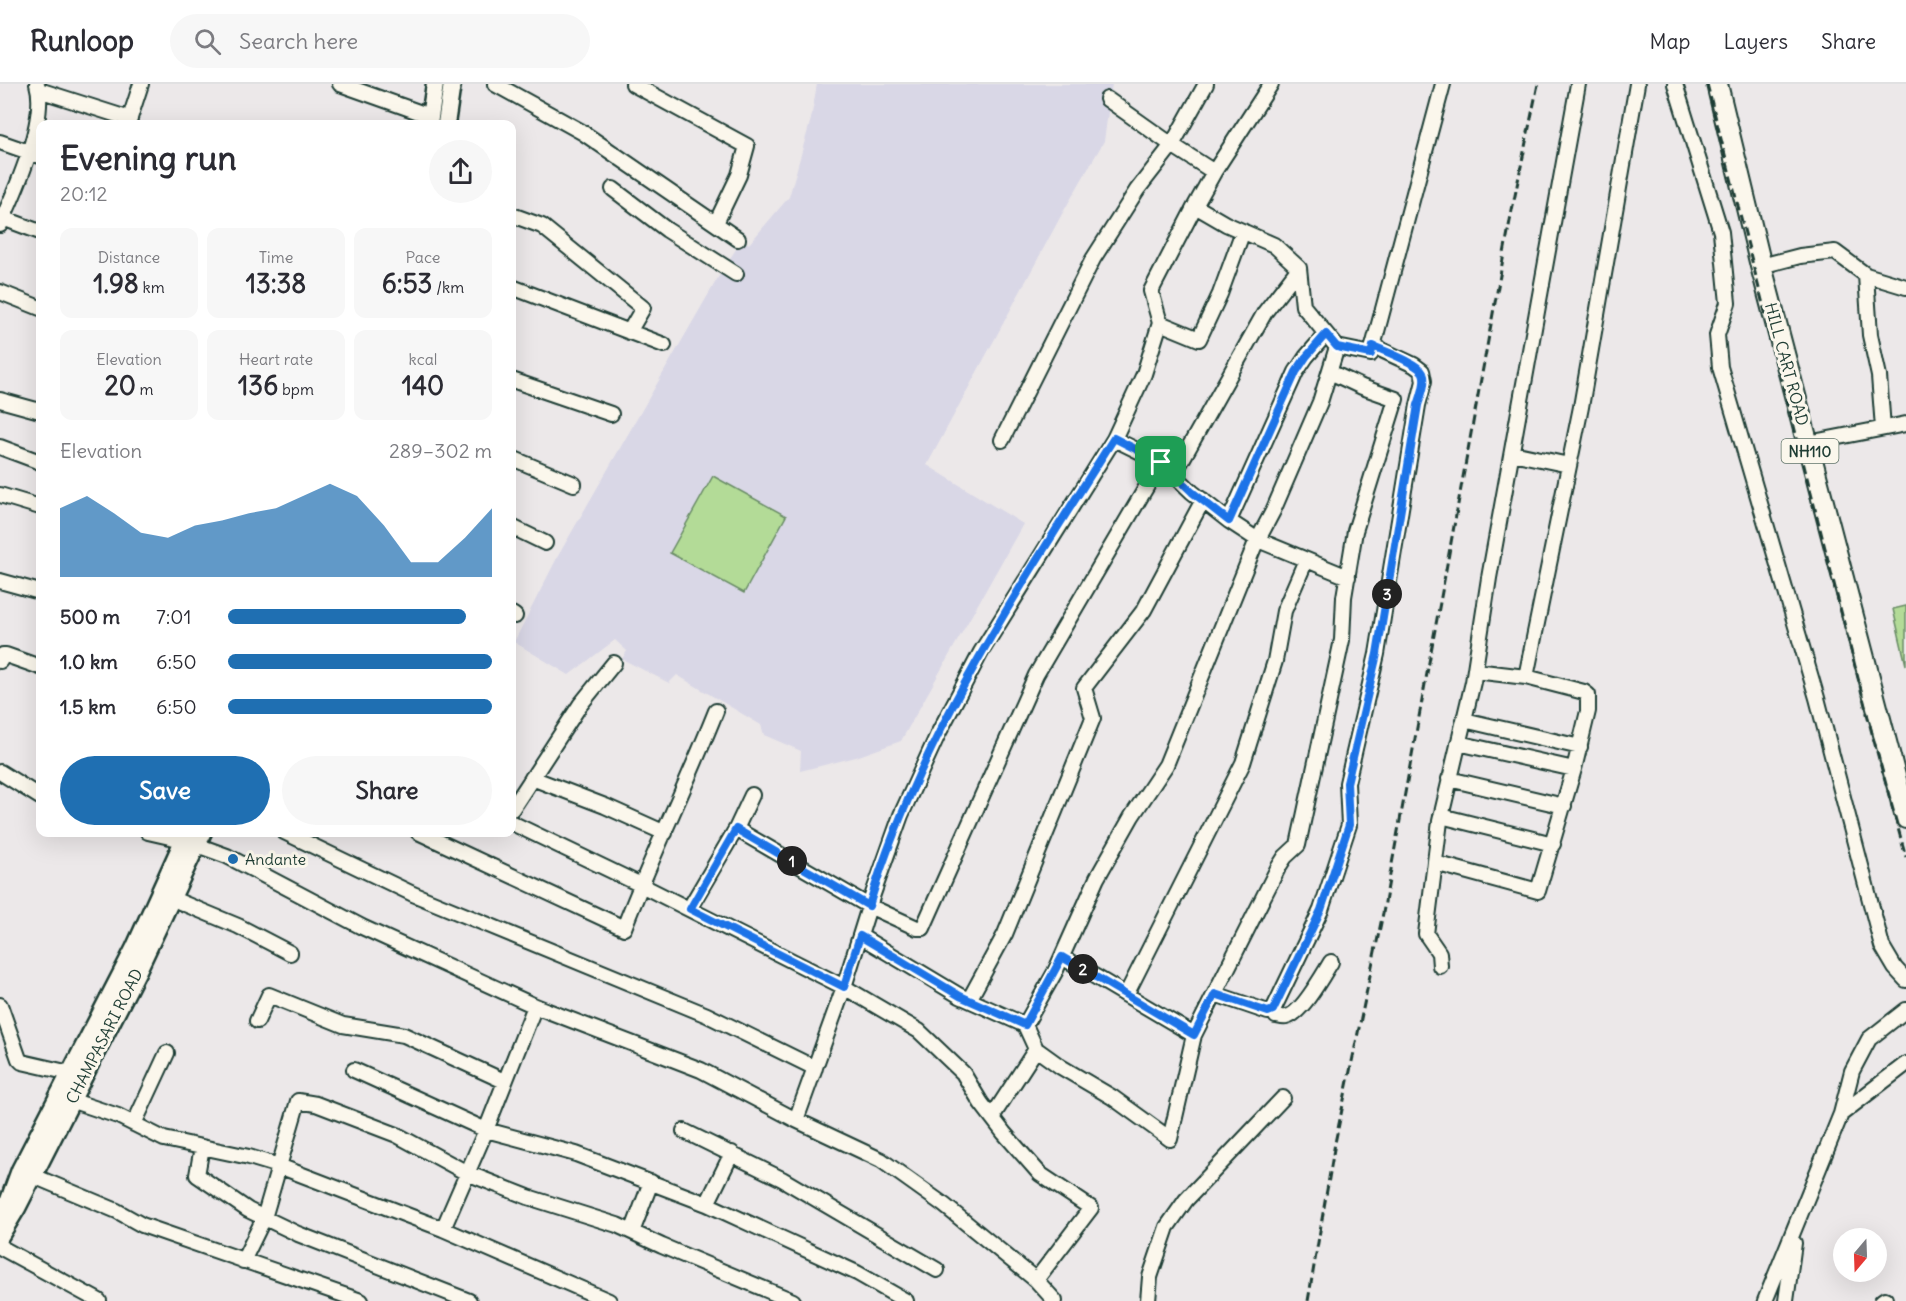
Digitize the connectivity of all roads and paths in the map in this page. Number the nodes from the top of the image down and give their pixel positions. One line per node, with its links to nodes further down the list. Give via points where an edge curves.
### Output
1 (141, 84): 18 (street)
2 (340, 84): 19 (street)
3 (435, 84): 19 (main road)
4 (452, 84): 20 (main road)
5 (495, 84): 29 (street, via 582,132)
6 (633, 84): 29 (street, via 747,146 739,175)
7 (1206, 84): 22 (street)
8 (1271, 84): 24 (street)
9 (1443, 84): 45 (street)
10 (1578, 84): 58 (street)
11 (1637, 84): 62 (street)
12 (1675, 84): 112 (street, via 1720,232 1728,303 1717,335 1720,367 1817,698 1882,946)
13 (1717, 84): 33 (highway, HILL CART ROAD / NH110)
14 (38, 87): 16 (street); 17 (street)
15 (1107, 99): 22 (street)
16 (39, 120)
17 (124, 120)
18 (130, 120)
19 (430, 120)
20 (447, 120)
21 (0, 142): 23 (street)
22 (1172, 145): 24 (street); 55 (street, via 1093,258)
23 (35, 154): 28 (street)
24 (1214, 172): 26 (street)
25 (613, 189): 35 (street, via 667,230)
26 (1195, 206): 31 (street); 41 (street, via 1151,291)
27 (516, 216): 42 (street, via 542,226 643,308)
28 (1, 220): 30 (street)
29 (716, 224): 32 (street)
30 (36, 231)
31 (1243, 231): 34 (street, via 1274,245); 41 (street, via 1199,339)
32 (738, 239)
33 (1761, 266): 36 (street, via 1835,252); 56 (highway, HILL CART ROAD / NH110)
34 (1299, 268): 43 (street, via 1304,306); 63 (street, via 1265,312)
35 (736, 274)
36 (1866, 275): 37 (street); 53 (street)
37 (1906, 287)
38 (516, 289): 42 (street)
39 (0, 292): 40 (street)
40 (36, 306)
41 (1160, 323): 54 (street, via 1144,374)
42 (629, 332): 44 (street)
43 (1326, 334): 46 (street); 68 (street, via 1296,372)
44 (663, 345)
45 (1373, 346): 46 (street, via 1371,354); 119 (street, via 1414,365 1422,371 1424,381 1377,654 1347,783 1349,825 1321,910)
46 (1337, 347): 47 (street)
47 (1330, 372): 70 (street); 73 (street, via 1396,399 1355,531)
48 (516, 381): 51 (street)
49 (0, 400): 50 (street)
50 (36, 410)
51 (611, 414)
52 (1906, 424): 53 (street)
53 (1883, 428): 56 (street)
54 (1114, 438): 61 (street); 105 (street, via 981,652 938,734 901,815)
55 (1002, 440)
56 (1808, 443): 94 (highway, HILL CART ROAD / NH110)
57 (0, 447): 59 (street)
58 (1512, 453): 62 (street); 79 (street)
59 (36, 460)
60 (516, 460): 64 (street)
61 (1161, 462): 63 (street); 105 (street, via 1036,675 923,928)
62 (1569, 465): 80 (street)
63 (1174, 474): 66 (street)
64 (574, 484)
65 (0, 495): 67 (street)
66 (1203, 500): 68 (street); 116 (street, via 1144,610 1084,688 1093,718 1005,934)
67 (36, 506)
68 (1229, 521): 70 (street)
69 (516, 529): 71 (street)
70 (1258, 540): 72 (street); 109 (street, via 1166,765 1097,878)
71 (545, 543)
72 (1306, 560): 73 (street); 115 (street, via 1284,610 1275,661 1243,762)
73 (1348, 577): 114 (street, via 1342,640 1298,845 1278,868)
74 (0, 581): 75 (street)
75 (36, 591)
76 (0, 661): 78 (street, via 6,655)
77 (614, 663): 87 (street, via 580,705)
78 (36, 666)
79 (1474, 671): 80 (street); 82 (street)
80 (1526, 677): 84 (street, via 1588,696)
81 (716, 711): 97 (street)
82 (1464, 720): 83 (street); 84 (street)
83 (1458, 743): 85 (street); 88 (street)
84 (1580, 747): 85 (street)
85 (1574, 770): 92 (street)
86 (0, 772): 89 (street)
87 (532, 778): 91 (street); 97 (street)
88 (1449, 779): 92 (street); 93 (street)
89 (36, 794)
90 (752, 795): 96 (street)
91 (516, 803)
92 (1564, 806): 101 (street)
93 (1442, 816): 101 (street); 102 (street)
94 (1906, 818)
95 (516, 825): 103 (street)
96 (736, 829): 105 (street); 106 (street)
97 (664, 833): 103 (street)
98 (294, 837): 127 (street, via 413,894 707,1015)
99 (429, 837): 103 (street, via 624,928)
100 (192, 838): 104 (main road, CHAMPASARI ROAD); 118 (street, via 362,927)
101 (1552, 844): 102 (street, via 1538,891)
102 (1435, 863): 111 (street, via 1426,934 1439,953)
103 (640, 885): 106 (street)
104 (167, 895): 108 (street); 129 (main road, CHAMPASARI ROAD); 131 (main road, CHAMPASARI ROAD)
105 (869, 906): 107 (street)
106 (689, 909): 113 (street)
107 (860, 936): 113 (street); 116 (street)
108 (290, 953)
109 (1062, 957): 115 (street); 122 (street)
110 (1331, 962): 119 (street, via 1294,1013 1281,1017)
111 (1440, 966)
112 (1906, 980)
113 (844, 987): 127 (street); 134 (street, via 919,1031 963,1073)
114 (1215, 994): 119 (street, via 1268,1012); 123 (street)
115 (1126, 995): 123 (street)
116 (969, 1000): 122 (street)
117 (0, 1005): 129 (street, via 22,1062)
118 (535, 1006): 130 (street); 135 (street, via 701,1070)
119 (1273, 1010)
120 (1906, 1010): 133 (street, via 1869,1039 1852,1071)
121 (257, 1021): 130 (street, via 269,995 343,1025 404,1035)
122 (1025, 1025): 124 (street)
123 (1194, 1035): 124 (street, via 1170,1140)
124 (1036, 1049): 134 (street)
125 (167, 1053): 136 (street)
126 (1906, 1064): 133 (street)
127 (815, 1068): 135 (street)
128 (354, 1070): 137 (street)
129 (70, 1073): 131 (main road, CHAMPASARI ROAD)
130 (504, 1081): 137 (street)
131 (65, 1098): 136 (street); 142 (main road, CHAMPASARI ROAD)
132 (1283, 1098): 164 (street, via 1186,1200 1167,1227 1150,1277)
133 (1841, 1114): 148 (street)
134 (992, 1116): 156 (street, via 1040,1174 1090,1208)
135 (796, 1120): 156 (street, via 881,1160)
136 (134, 1124): 139 (street, via 164,1139)
137 (486, 1130): 143 (street); 144 (street, via 576,1154)
138 (684, 1131): 140 (street)
139 (202, 1147): 141 (street); 147 (street, via 197,1174)
140 (732, 1153): 145 (street); 155 (street)
141 (279, 1166): 143 (street, via 298,1101 398,1135); 147 (street); 150 (street)
142 (27, 1173): 146 (main road, CHAMPASARI ROAD); 152 (main road, CHAMPASARI ROAD); 154 (street, via 142,1225)
143 (467, 1173): 150 (street); 151 (street)
144 (651, 1182): 145 (street); 151 (street)
145 (707, 1204): 162 (street, via 857,1273)
146 (2, 1207): 149 (main road, CHAMPASARI ROAD)
147 (264, 1218): 154 (street); 159 (street)
148 (1797, 1223): 165 (street); 166 (street)
149 (0, 1226)
150 (443, 1229): 160 (street)
151 (632, 1232): 161 (street)
152 (0, 1236)
153 (0, 1247): 157 (street)
154 (243, 1261): 158 (street)
155 (937, 1270)
156 (1036, 1280): 163 (street)
157 (99, 1301)
158 (361, 1301)
159 (469, 1301)
160 (609, 1301)
161 (793, 1301)
162 (906, 1301)
163 (1054, 1301)
164 (1148, 1301)
165 (1765, 1301)
166 (1786, 1301)

